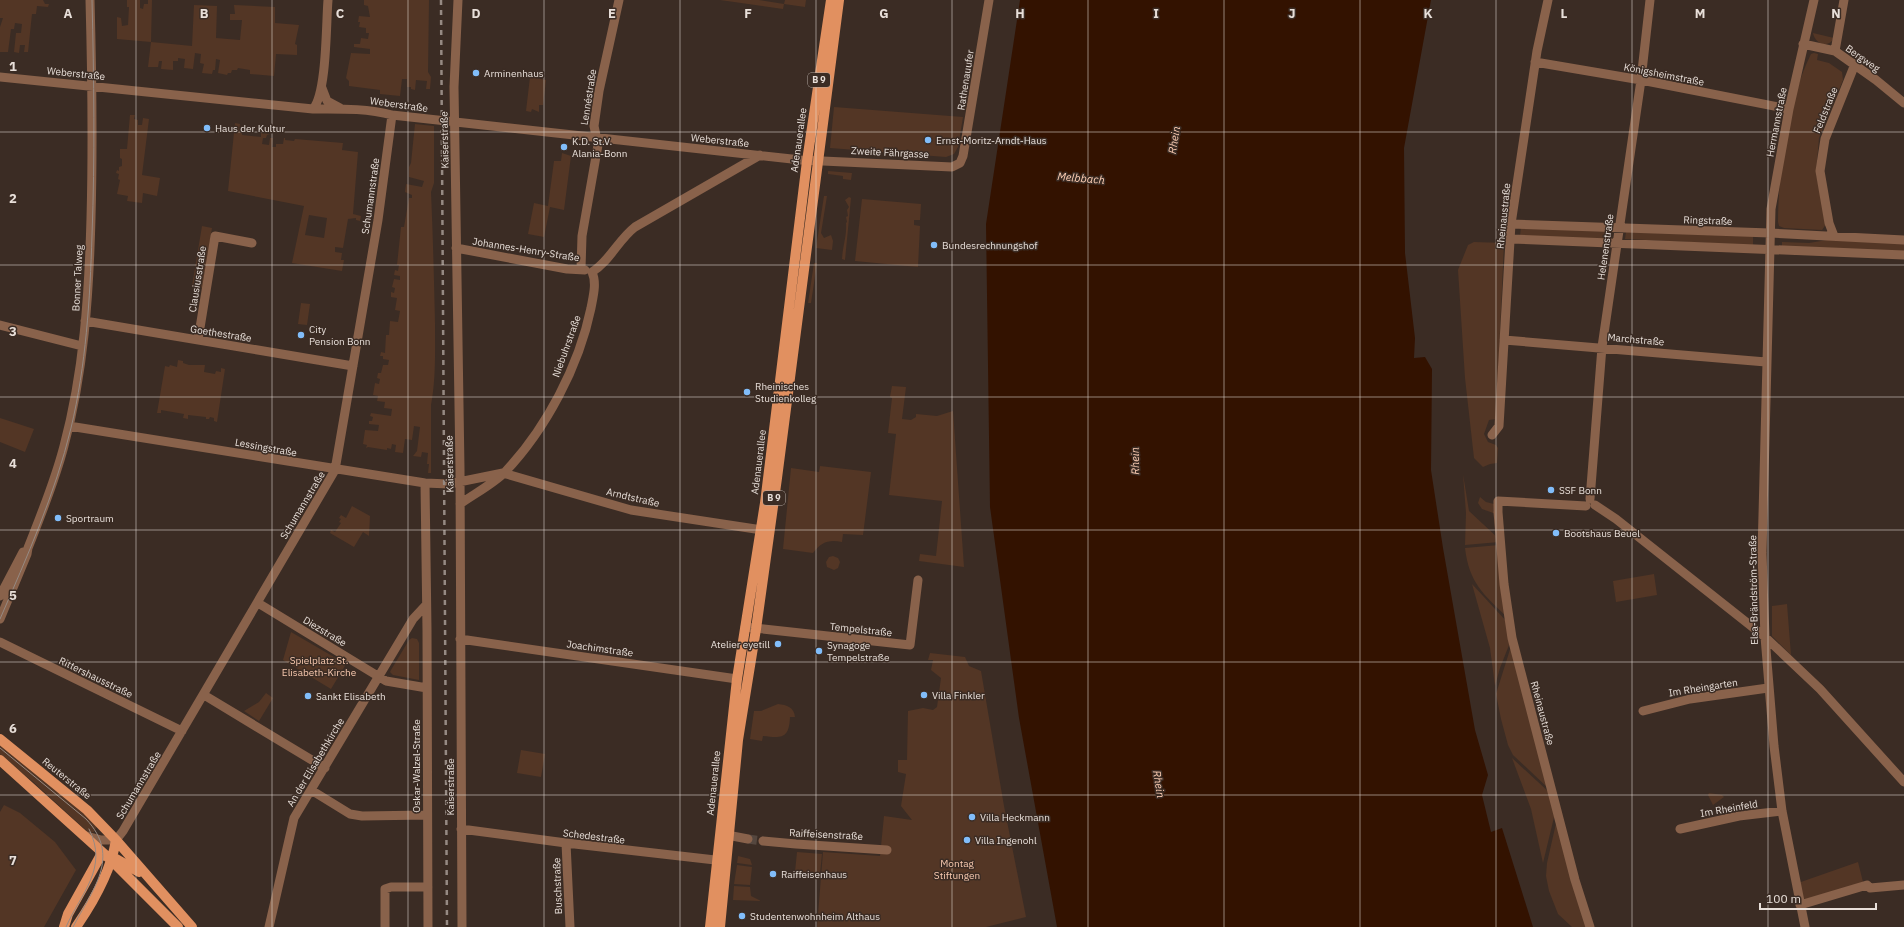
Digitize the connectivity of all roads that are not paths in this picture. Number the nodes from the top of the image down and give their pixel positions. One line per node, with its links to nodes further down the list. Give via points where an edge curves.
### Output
1 (90, 0): 18 (street, Bonner Talweg)
2 (328, 0): 19 (street)
3 (458, 0): 25 (street, Kaiserstraße)
4 (619, 0): 26 (street, Lennéstraße, via 599,91 593,129)
5 (831, 0): 29 (main road, Adenauerallee / B 9)
6 (839, 0): 28 (main road, Adenauerallee / B 9)
7 (989, 0): 30 (street, Rathenauufer)
8 (1548, 0): 14 (street, Rheinaustraße)
9 (1650, 0): 17 (street, Helenenstraße)
10 (1814, 0): 12 (street, Hermannstraße)
11 (1844, 0): 13 (street)
12 (1803, 44): 13 (street, Bergweg); 23 (street, Hermannstraße)
13 (1835, 51): 15 (street, Bergweg)
14 (1535, 62): 17 (street, Königsheimstraße); 31 (street, Rheinaustraße)
15 (1855, 64): 20 (street, Bergweg); 34 (street, Feldstraße, via 1824,139 1820,172)
16 (0, 77): 18 (street, Weberstraße)
17 (1642, 80): 23 (street, Königsheimstraße); 32 (street, Helenenstraße)
18 (92, 86): 21 (street, Weberstraße); 44 (street, Bonner Talweg, via 90,233)
19 (322, 86): 21 (street); 22 (street, via 326,101)
20 (1904, 103)
21 (313, 109): 22 (street, Weberstraße)
22 (343, 109): 24 (street, Weberstraße)
23 (1789, 109): 33 (street, Hermannstraße, via 1772,199)
24 (392, 115): 25 (street, Weberstraße); 51 (street, Schumannstraße, via 378,220)
25 (455, 127): 26 (street, Weberstraße); 40 (street, Kaiserstraße)
26 (596, 138): 27 (street, Weberstraße); 42 (street, Lennéstraße, via 598,145 582,236)
27 (760, 155): 29 (street, Weberstraße); 43 (street, via 635,227 624,235 600,267)
28 (818, 160): 29 (street, Weberstraße); 30 (street, Zweite Fährgasse, via 952,166); 68 (main road, Adenauerallee / B 9)
29 (807, 161): 60 (main road, Adenauerallee / B 9)
30 (960, 163)
31 (1511, 224): 32 (street, Ringstraße); 35 (street, Rheinaustraße)
32 (1619, 227): 33 (street, Ringstraße); 38 (street, Helenenstraße)
33 (1770, 233): 34 (street, Ringstraße); 39 (street, Hermannstraße)
34 (1834, 236): 36 (street, Ringstraße)
35 (1511, 239): 38 (street); 47 (street, Rheinaustraße)
36 (1904, 240)
37 (252, 243): 46 (street, Clausiusstraße, via 215,236)
38 (1616, 243): 39 (street); 49 (street, Helenenstraße)
39 (1769, 249): 41 (street); 50 (street, Elsa-Brändström-Straße)
40 (456, 252): 42 (street, Johannes-Henry-Straße); 56 (street, Kaiserstraße)
41 (1904, 255)
42 (581, 269): 43 (street, Johannes-Henry-Straße)
43 (592, 272): 55 (street, Niebuhrstraße, via 595,278 594,290 587,328 569,375 528,445)
44 (85, 321): 46 (street, Goethestraße); 48 (street, Bonner Talweg)
45 (0, 325): 48 (street)
46 (198, 340): 51 (street, Goethestraße)
47 (1504, 340): 49 (street, Marchstraße); 53 (street, Rheinaustraße, via 1499,426)
48 (82, 346): 52 (street, Bonner Talweg)
49 (1602, 348): 50 (street, Marchstraße); 58 (street, Helenenstraße)
50 (1766, 362): 69 (street, Elsa-Brändström-Straße, via 1762,553)
51 (352, 366): 54 (street, Schumannstraße)
52 (69, 426): 54 (street, Lessingstraße); 61 (street, Bonner Talweg, via 54,479)
53 (1492, 435)
54 (336, 470): 57 (street, Lessingstraße); 64 (street, Schumannstraße)
55 (503, 473): 56 (street); 59 (street, Niebuhrstraße); 60 (street, Arndtstraße, via 631,510)
56 (460, 482): 57 (street, Lessingstraße, via 439,485); 59 (street, Kaiserstraße)
57 (424, 483): 65 (street)
58 (1590, 503): 69 (street, via 1616,519); 113 (street, Rheinaustraße, via 1498,500 1501,550 1512,638 1575,880)
59 (460, 504): 71 (street, Kaiserstraße)
60 (762, 530): 67 (main road, Adenauerallee / B 9)
61 (28, 548): 63 (street, Bonner Talweg, via 21,555); 66 (street, Bonner Talweg)
62 (918, 580): 68 (street, Tempelstraße, via 910,646)
63 (0, 596)
64 (258, 603): 72 (street, Diezstraße); 76 (street, Schumannstraße)
65 (426, 605): 72 (street, An der Elisabethkirche, via 413,619); 74 (street, Oskar-Walzel-Straße)
66 (0, 619)
67 (745, 627): 68 (street, Tempelstraße); 73 (main road, Adenauerallee / B 9)
68 (756, 629): 89 (main road, Adenauerallee / B 9, via 738,740)
69 (1765, 637): 75 (street, Elsa-Brändström-Straße); 82 (street, via 1820,689)
70 (0, 642): 78 (street, Rittershausstraße)
71 (460, 642): 73 (street, Joachimstraße); 87 (street, Kaiserstraße)
72 (380, 678): 74 (street, Diezstraße); 81 (street, An der Elisabethkirche)
73 (737, 679): 97 (main road, Adenauerallee / B 9)
74 (427, 688): 85 (street, Oskar-Walzel-Straße)
75 (1768, 688): 77 (street, Im Rheingarten, via 1690,699); 84 (street, Elsa-Brändström-Straße)
76 (204, 694): 78 (street, Schumannstraße); 81 (street)
77 (1643, 711)
78 (182, 731): 91 (street, Schumannstraße)
79 (0, 739): 91 (main road, Reuterstraße, via 86,810)
80 (0, 760): 88 (main road)
81 (325, 768): 83 (street, An der Elisabethkirche)
82 (1904, 782)
83 (311, 790): 85 (street, via 350,814); 106 (street, An der Elisabethkirche, via 294,818)
84 (1782, 811): 86 (street, Im Rheinfeld, via 1739,816); 101 (street, Elsa-Brändström-Straße)
85 (427, 815): 100 (street, Oskar-Walzel-Straße)
86 (1680, 830)
87 (461, 832): 93 (street, Schedestraße); 109 (street, Kaiserstraße)
88 (80, 834): 91 (street); 95 (main road)
89 (727, 835): 90 (street); 97 (main road, Adenauerallee / B 9)
90 (748, 839)
91 (116, 840): 96 (main road); 98 (main road, Reuterstraße)
92 (763, 841): 94 (street, Raiffeisenstraße)
93 (566, 843): 97 (street, Schedestraße); 110 (street, Buschstraße)
94 (887, 850)
95 (102, 853): 96 (main road); 102 (main road, via 68,914)
96 (112, 858): 98 (main road); 103 (main road, via 98,890); 104 (main road)
97 (721, 861): 111 (main road, Adenauerallee / B 9); 112 (main road, Adenauerallee / B 9)
98 (149, 879): 105 (main road, Reuterstraße)
99 (1904, 885): 101 (street, via 1870,888 1867,885)
100 (428, 887): 107 (street, via 391,886 385,889); 108 (street, Oskar-Walzel-Straße)
101 (1800, 905): 114 (street, Elsa-Brändström-Straße)
102 (64, 927)
103 (76, 927)
104 (178, 927)
105 (192, 927)
106 (269, 927)
107 (384, 927)
108 (428, 927)
109 (462, 927)
110 (570, 927)
111 (710, 927)
112 (720, 927)
113 (1590, 927)
114 (1805, 927)

